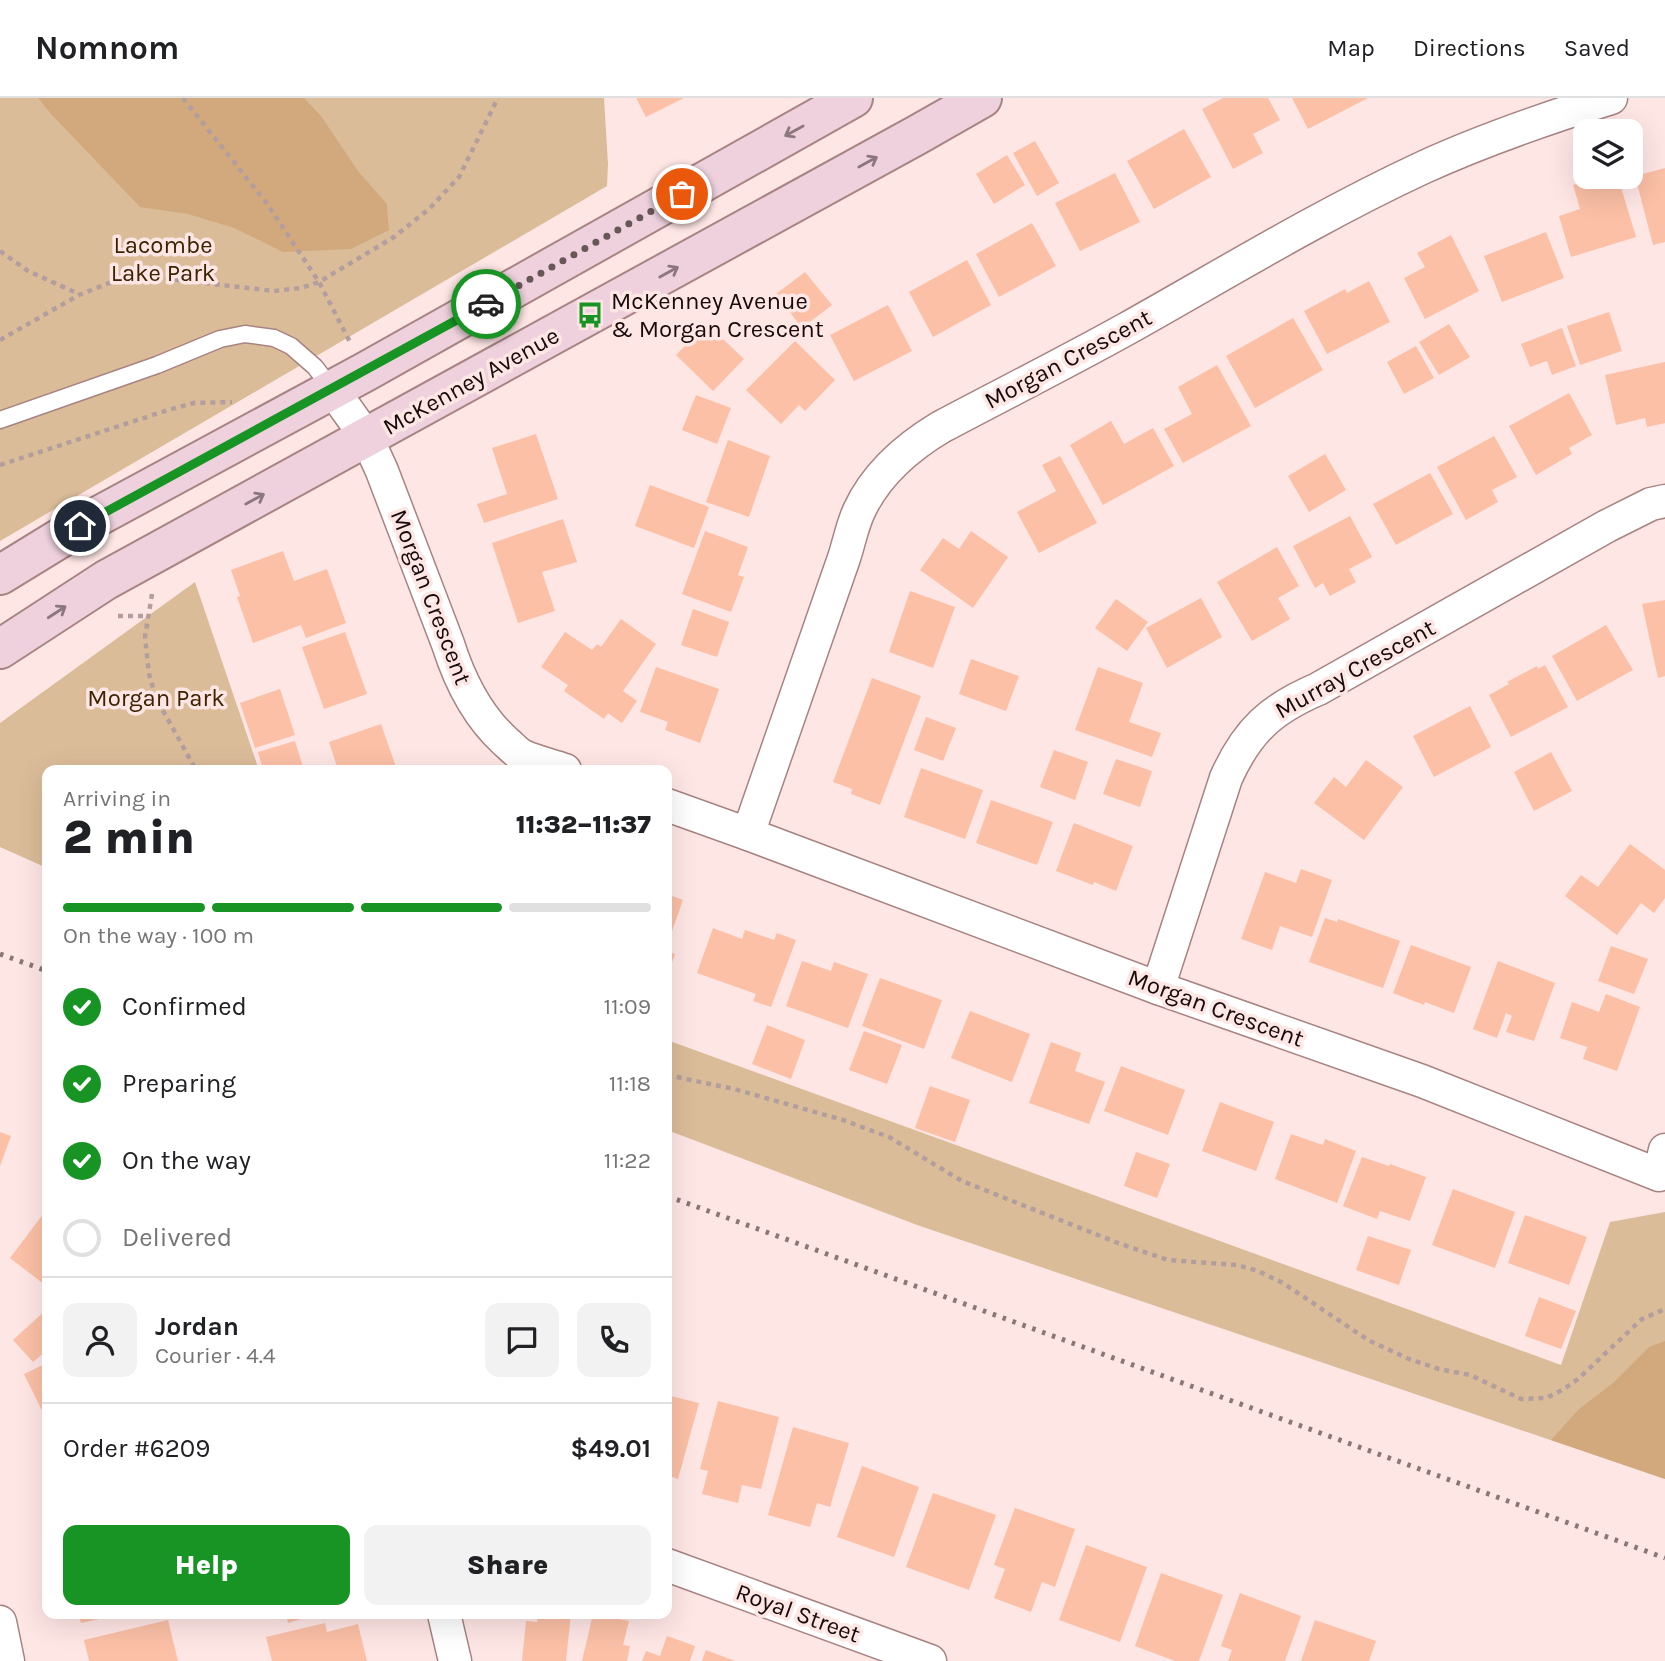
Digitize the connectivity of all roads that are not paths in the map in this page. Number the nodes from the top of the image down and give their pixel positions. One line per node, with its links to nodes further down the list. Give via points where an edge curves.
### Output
1 (853, 98): 4 (main road, one-way to 4)
2 (982, 98): 6 (main road, McKenney Avenue, one-way to 2)
3 (1611, 98): 12 (street, Morgan Crescent, via 1486,141 1364,196 941,427 900,455 883,472 858,513)
4 (324, 378): 5 (lane, via 291,346 245,334 220,339); 6 (street, Morgan Crescent); 8 (main road)
5 (0, 420)
6 (367, 438): 9 (main road, McKenney Avenue, one-way to 6, via 106,580); 10 (street, Morgan Crescent, via 467,692 499,736 521,755)
7 (1665, 501): 13 (street, Murray Crescent, via 1608,526 1294,699 1254,730 1226,778)
8 (0, 575)
9 (0, 649)
10 (550, 765)
11 (672, 807): 12 (street, Morgan Crescent)
12 (748, 834): 13 (street, Morgan Crescent)
13 (1158, 988): 14 (street, Morgan Crescent, via 1422,1081 1659,1175)
14 (1665, 1150)
15 (672, 1567): 20 (street, Royal Street)
16 (445, 1619): 19 (street)
17 (0, 1622): 18 (street)
18 (8, 1661)
19 (455, 1661)
20 (930, 1661)

